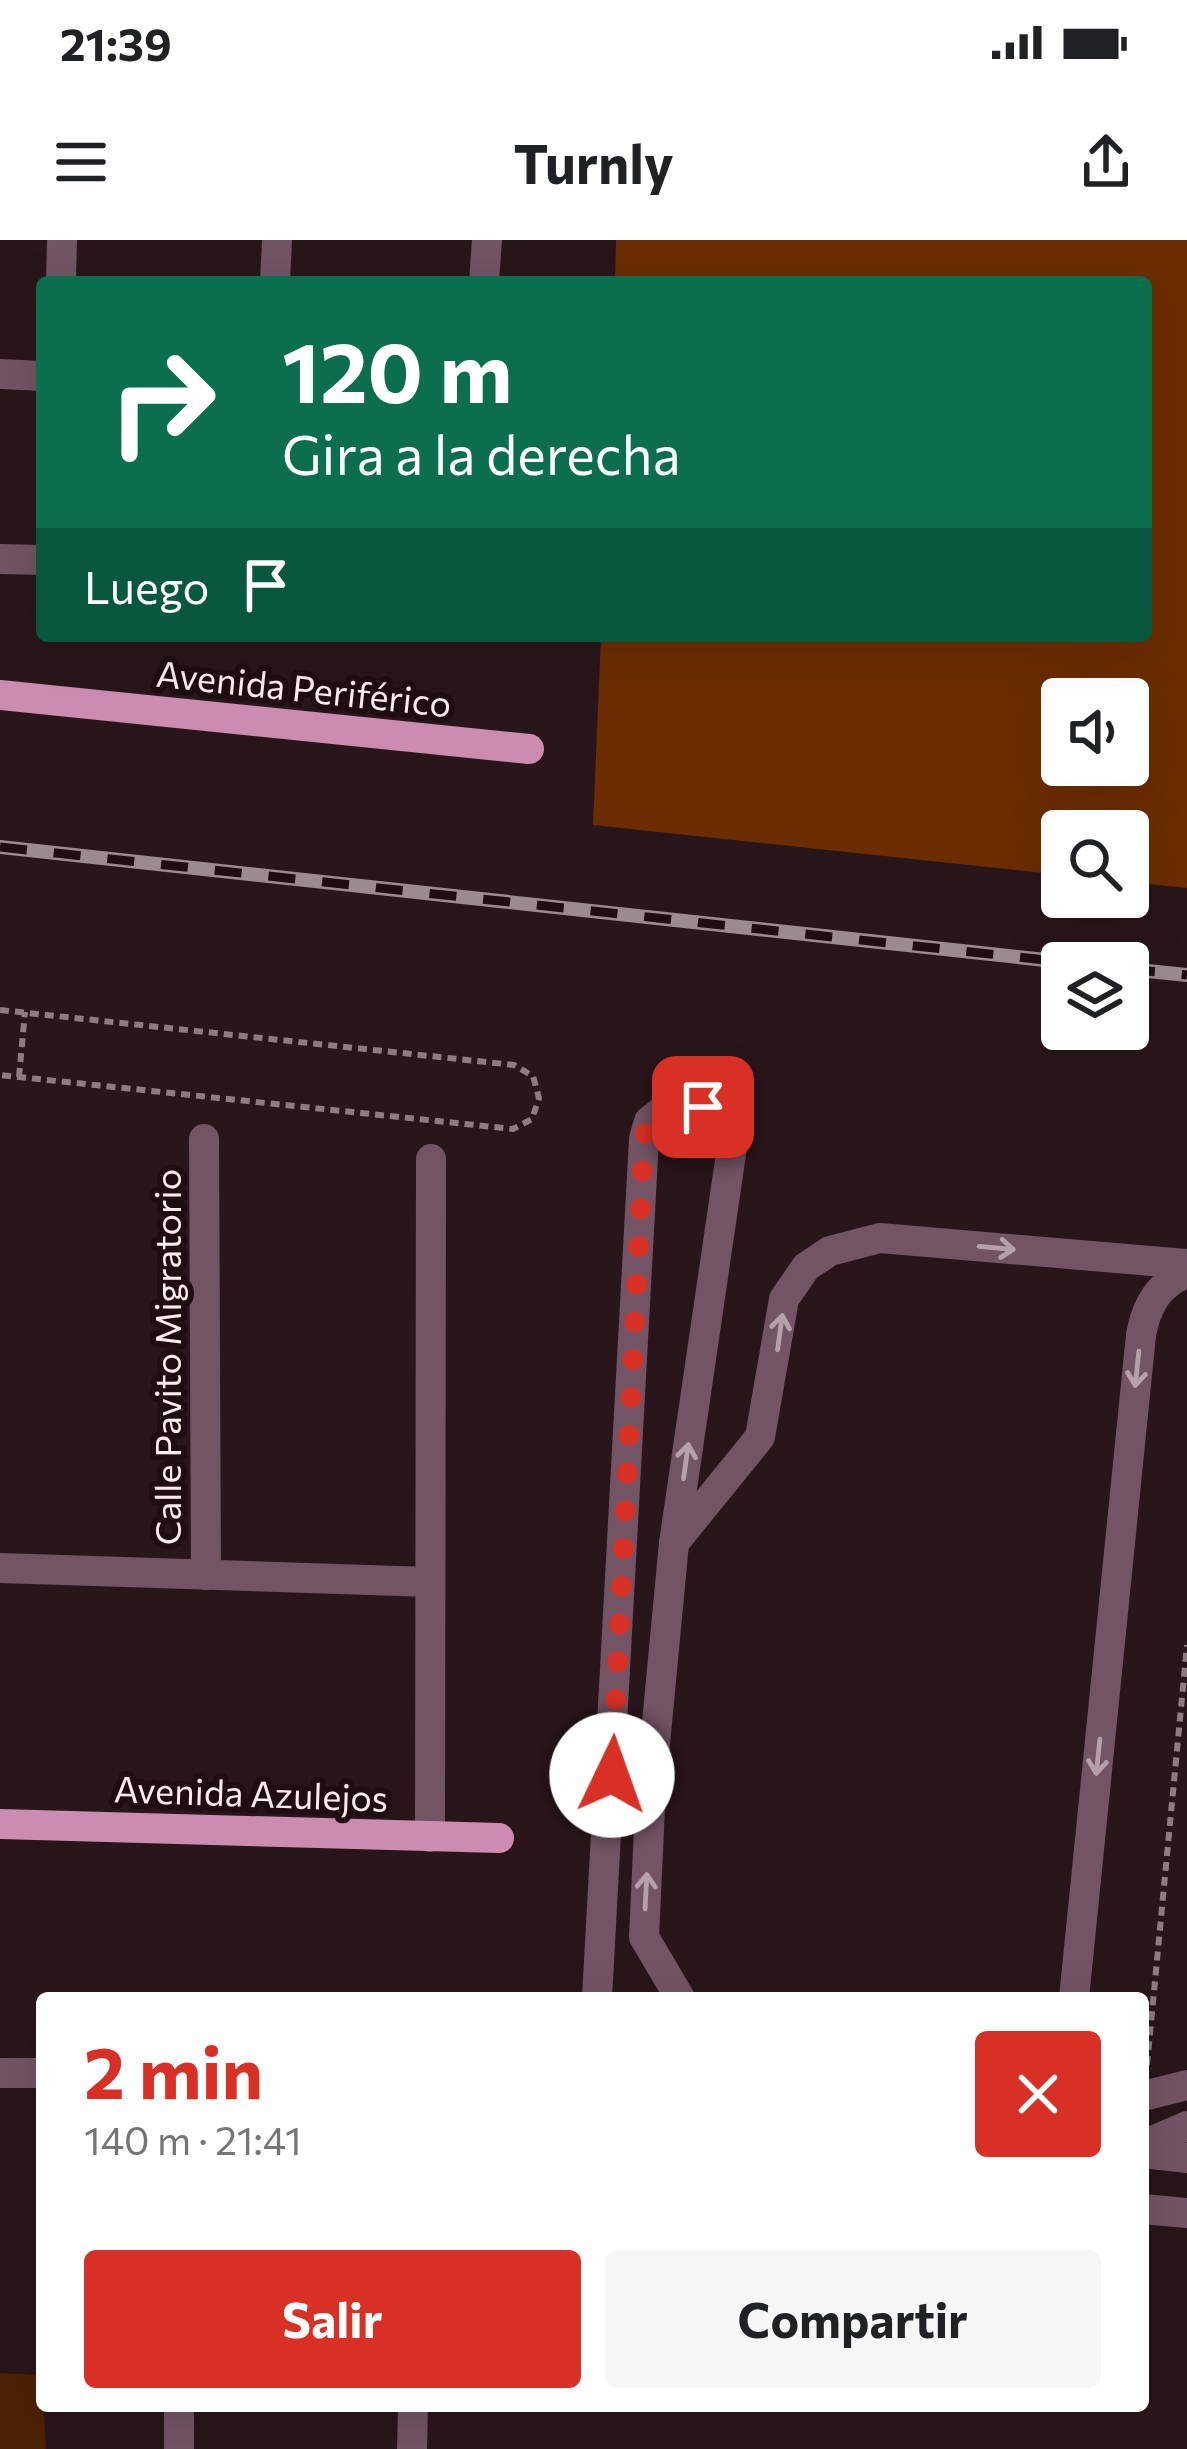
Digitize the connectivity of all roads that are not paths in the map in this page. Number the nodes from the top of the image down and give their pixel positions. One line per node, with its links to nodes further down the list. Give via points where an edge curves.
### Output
1 (62, 240): 4 (street)
2 (277, 240): 5 (street)
3 (487, 240): 6 (street)
4 (61, 276)
5 (275, 276)
6 (484, 276)
7 (0, 374): 8 (street)
8 (36, 376)
9 (0, 559): 10 (street)
10 (36, 560)
11 (0, 695): 12 (main road, Avenida Periférico)
12 (529, 749)
13 (204, 1139): 18 (street, Calle Pavito Migratorio)
14 (431, 1159): 19 (street)
15 (1187, 1268): 16 (street, one-way to 15, via 760,1437 784,1299 806,1267 830,1251 880,1238); 25 (street, one-way to 25, via 1159,1291 1141,1335)
16 (674, 1543): 23 (street, one-way to 23, via 732,1147 726,1122 703,1107 670,1103 649,1121 644,1139); 24 (street, one-way to 16, via 644,1936)
17 (0, 1568): 18 (street, Calle Pavito Migratorio)
18 (206, 1575): 19 (street, Calle Pavito Migratorio)
19 (430, 1582): 21 (street)
20 (0, 1824): 21 (main road, Avenida Azulejos)
21 (430, 1837): 22 (main road, Avenida Azulejos)
22 (499, 1838)
23 (597, 1992)
24 (677, 1992)
25 (1075, 1992)
26 (0, 2073): 27 (street)
27 (36, 2073)
28 (1187, 2085): 29 (street)
29 (1149, 2094)
30 (1187, 2126): 31 (street)
31 (1149, 2146)
32 (1149, 2150): 33 (street)
33 (1187, 2158)
34 (1149, 2210): 35 (street)
35 (1187, 2213)
36 (179, 2412): 38 (street)
37 (413, 2412): 39 (street)
38 (179, 2449)
39 (412, 2449)

